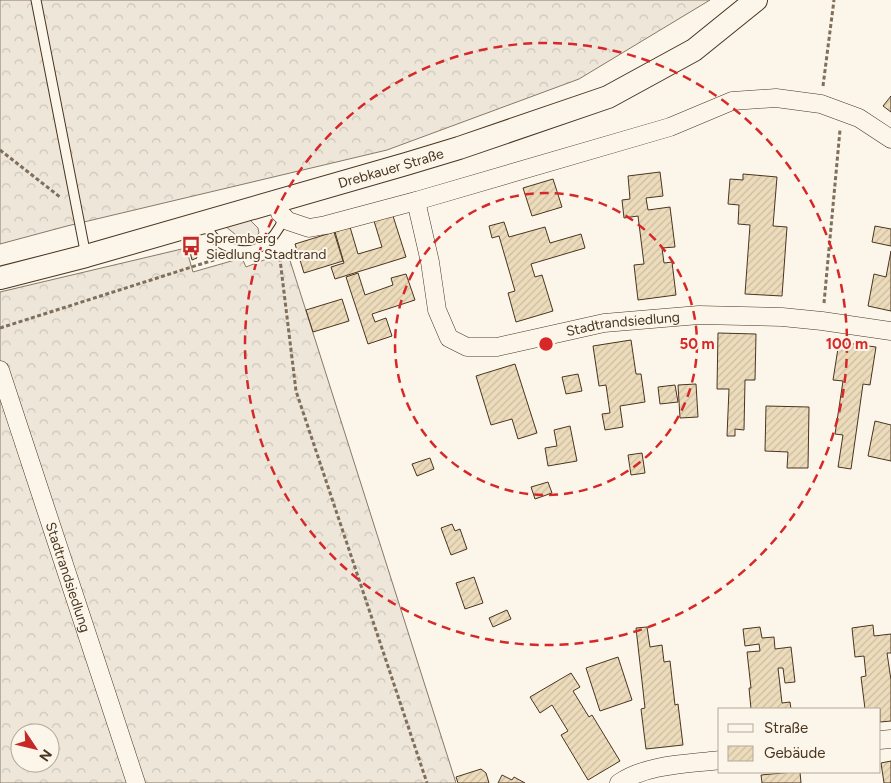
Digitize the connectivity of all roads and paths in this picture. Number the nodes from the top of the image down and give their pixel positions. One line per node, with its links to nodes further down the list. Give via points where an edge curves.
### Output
1 (36, 0): 11 (lane)
2 (756, 0): 9 (street, Drebkauer Straße, via 694,50 608,97 459,148)
3 (834, 0): 4 (path)
4 (821, 104): 5 (street); 8 (street, via 776,98 732,101 670,127)
5 (841, 112): 6 (street, via 859,118); 15 (path)
6 (891, 138)
7 (0, 150): 11 (path, via 66,201)
8 (416, 202): 9 (street, via 309,228); 15 (street, Stadtrandsiedlung, via 437,310 449,338 467,348 497,347 604,323 699,315)
9 (279, 217): 10 (street, Drebkauer Straße); 12 (lane, via 260,247); 21 (path, via 296,391)
10 (206, 222): 12 (lane, via 208,232 217,241); 13 (street, Drebkauer Straße)
11 (81, 228): 13 (lane)
12 (240, 252): 16 (path)
13 (86, 256): 14 (street, Drebkauer Straße)
14 (0, 278)
15 (822, 321): 17 (street, Stadtrandsiedlung)
16 (0, 328)
17 (891, 331)
18 (0, 370): 20 (street, Stadtrandsiedlung)
19 (718, 760): 22 (street, via 660,768 628,776)
20 (136, 783)
21 (427, 783)
22 (619, 783)

